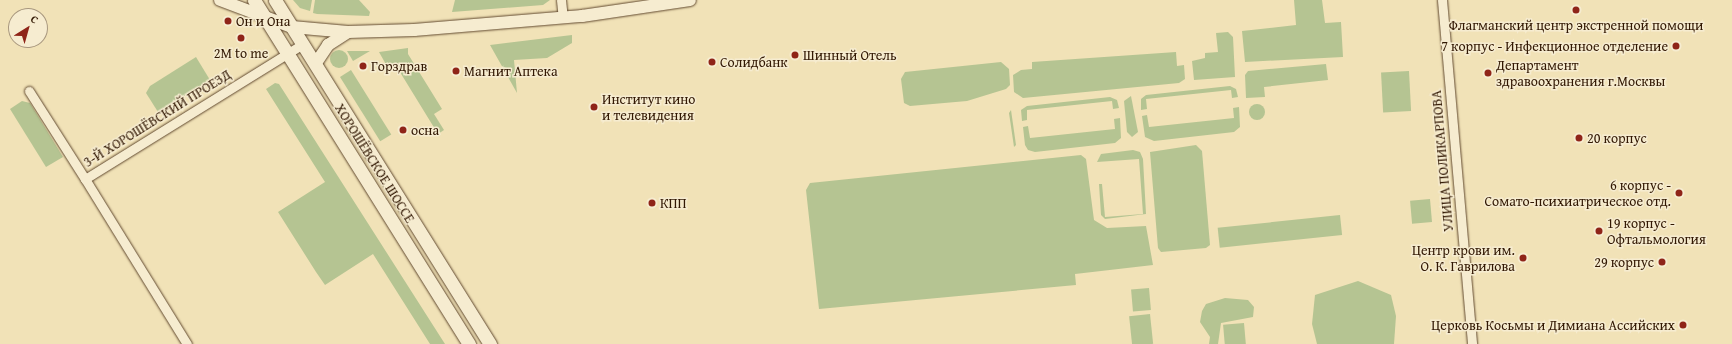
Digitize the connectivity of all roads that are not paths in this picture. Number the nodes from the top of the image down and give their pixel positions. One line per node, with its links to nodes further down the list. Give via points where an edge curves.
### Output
1 (220, 0): 7 (street)
2 (254, 0): 7 (main road, ХОРОШЁВСКОЕ ШОССЕ)
3 (275, 0): 9 (main road, ХОРОШЁВСКОЕ ШОССЕ)
4 (561, 0): 8 (street)
5 (690, 0): 8 (street)
6 (1442, 0): 19 (street, УЛИЦА ПОЛИКАРПОВА)
7 (264, 16): 9 (street); 12 (main road, ХОРОШЁВСКОЕ ШОССЕ)
8 (563, 18): 10 (street)
9 (292, 27): 10 (street); 11 (main road, ХОРОШЁВСКОЕ ШОССЕ); 12 (street, via 285,36)
10 (348, 32): 13 (street, via 328,45)
11 (303, 44): 12 (street, 3-Й ХОРОШЁВСКИЙ ПРОЕЗД); 13 (main road, ХОРОШЁВСКОЕ ШОССЕ)
12 (286, 51): 15 (street, 3-Й ХОРОШЁВСКИЙ ПРОЕЗД); 17 (main road, ХОРОШЁВСКОЕ ШОССЕ)
13 (316, 63): 18 (main road, ХОРОШЁВСКОЕ ШОССЕ)
14 (29, 91): 15 (street)
15 (85, 179): 16 (street, 3-Й ХОРОШЁВСКИЙ ПРОЕЗД)
16 (187, 344)
17 (469, 344)
18 (490, 344)
19 (1472, 344)

